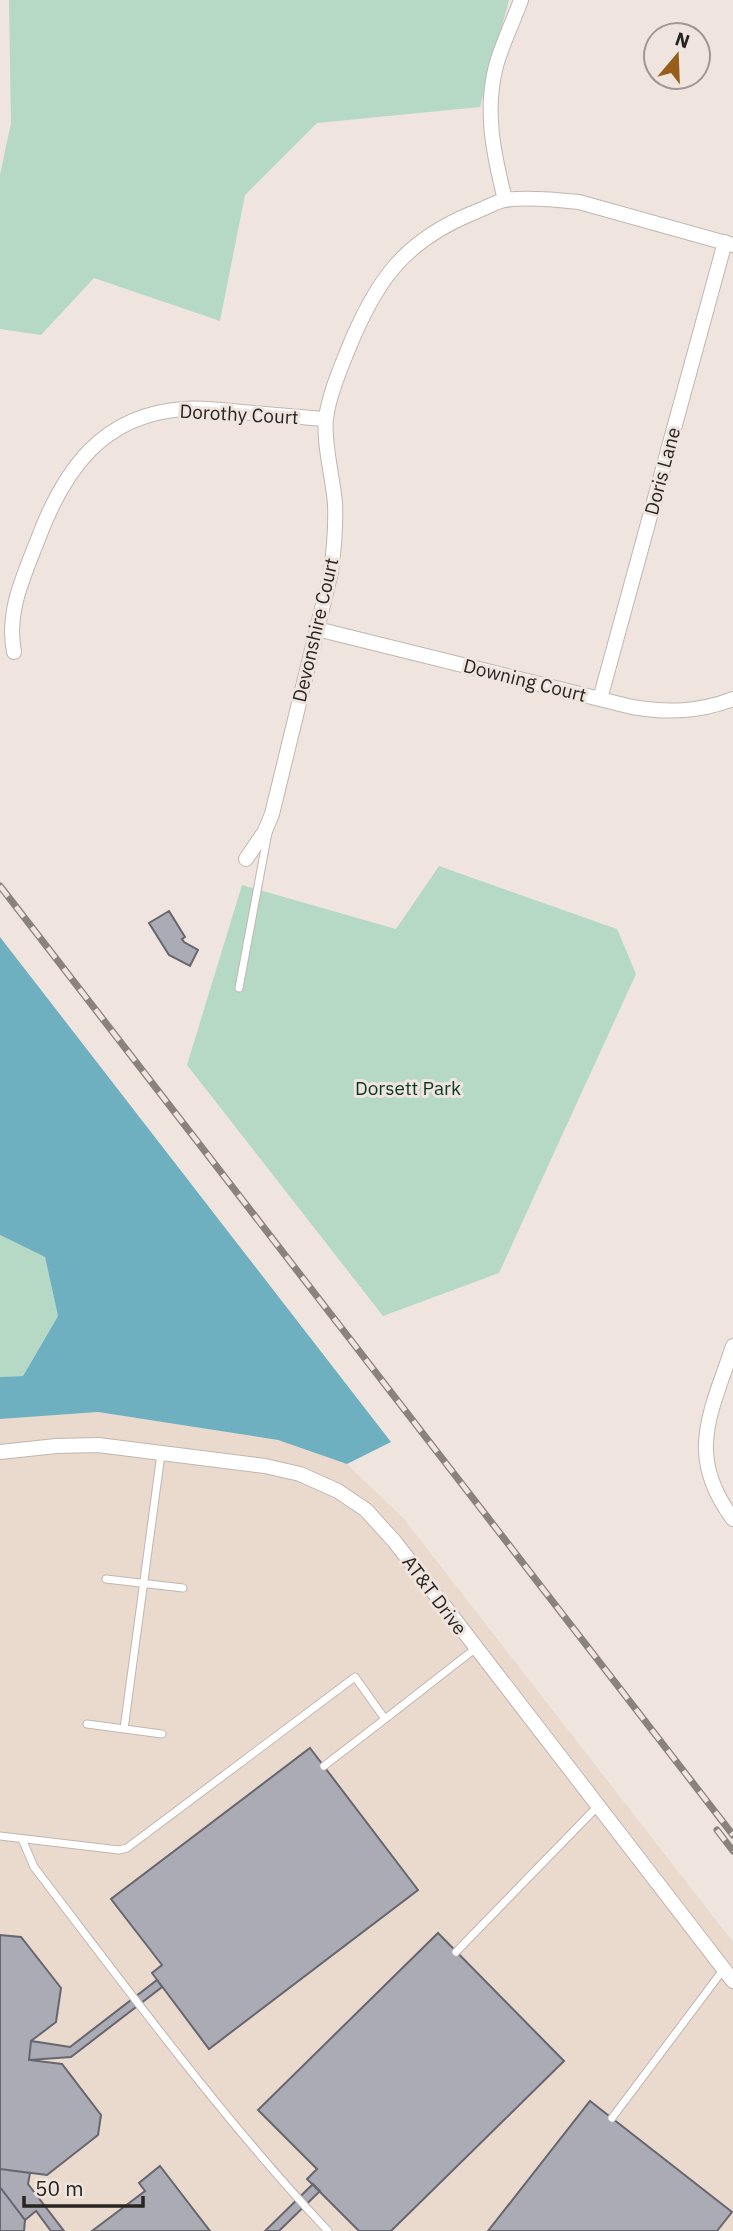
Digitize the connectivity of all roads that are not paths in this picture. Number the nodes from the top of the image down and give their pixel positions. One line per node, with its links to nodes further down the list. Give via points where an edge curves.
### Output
1 (521, 0): 2 (street, via 496,68 490,107 494,155)
2 (505, 200): 3 (street, Devonshire Court, via 579,202); 4 (street, Devonshire Court, via 436,231 387,274 359,321)
3 (729, 244): 7 (street, Doris Lane)
4 (326, 419): 5 (street, Devonshire Court, via 335,535); 6 (street, Dorothy Court, via 183,409 141,418 103,439 74,467 48,514 14,605)
5 (317, 629): 7 (street, Downing Court); 9 (street, Devonshire Court)
6 (14, 652)
7 (600, 699): 8 (street, Downing Court, via 672,712)
8 (733, 699)
9 (272, 814): 10 (street, Devonshire Court); 11 (lane)
10 (246, 859)
11 (239, 988)
12 (733, 1346): 15 (street, via 708,1423 705,1448 715,1492)
13 (0, 1452): 14 (street, AT&T Drive, via 98,1445)
14 (161, 1453): 17 (lane); 19 (street, AT&T Drive, via 300,1474 338,1490 366,1510 395,1542)
15 (733, 1519)
16 (106, 1579): 17 (lane)
17 (144, 1584): 18 (lane); 22 (lane)
18 (183, 1588)
19 (476, 1648): 20 (lane); 25 (street, AT&T Drive)
20 (385, 1719): 24 (lane); 27 (lane, via 355,1677 127,1848)
21 (87, 1724): 22 (lane)
22 (124, 1729): 23 (lane)
23 (162, 1734)
24 (324, 1766)
25 (598, 1806): 28 (lane); 29 (street, AT&T Drive)
26 (0, 1836): 27 (lane)
27 (22, 1839): 32 (lane, via 34,1867 166,2040 265,2164)
28 (456, 1952)
29 (724, 1969): 30 (street, AT&T Drive); 31 (lane)
30 (733, 1981)
31 (612, 2118)
32 (328, 2231)

